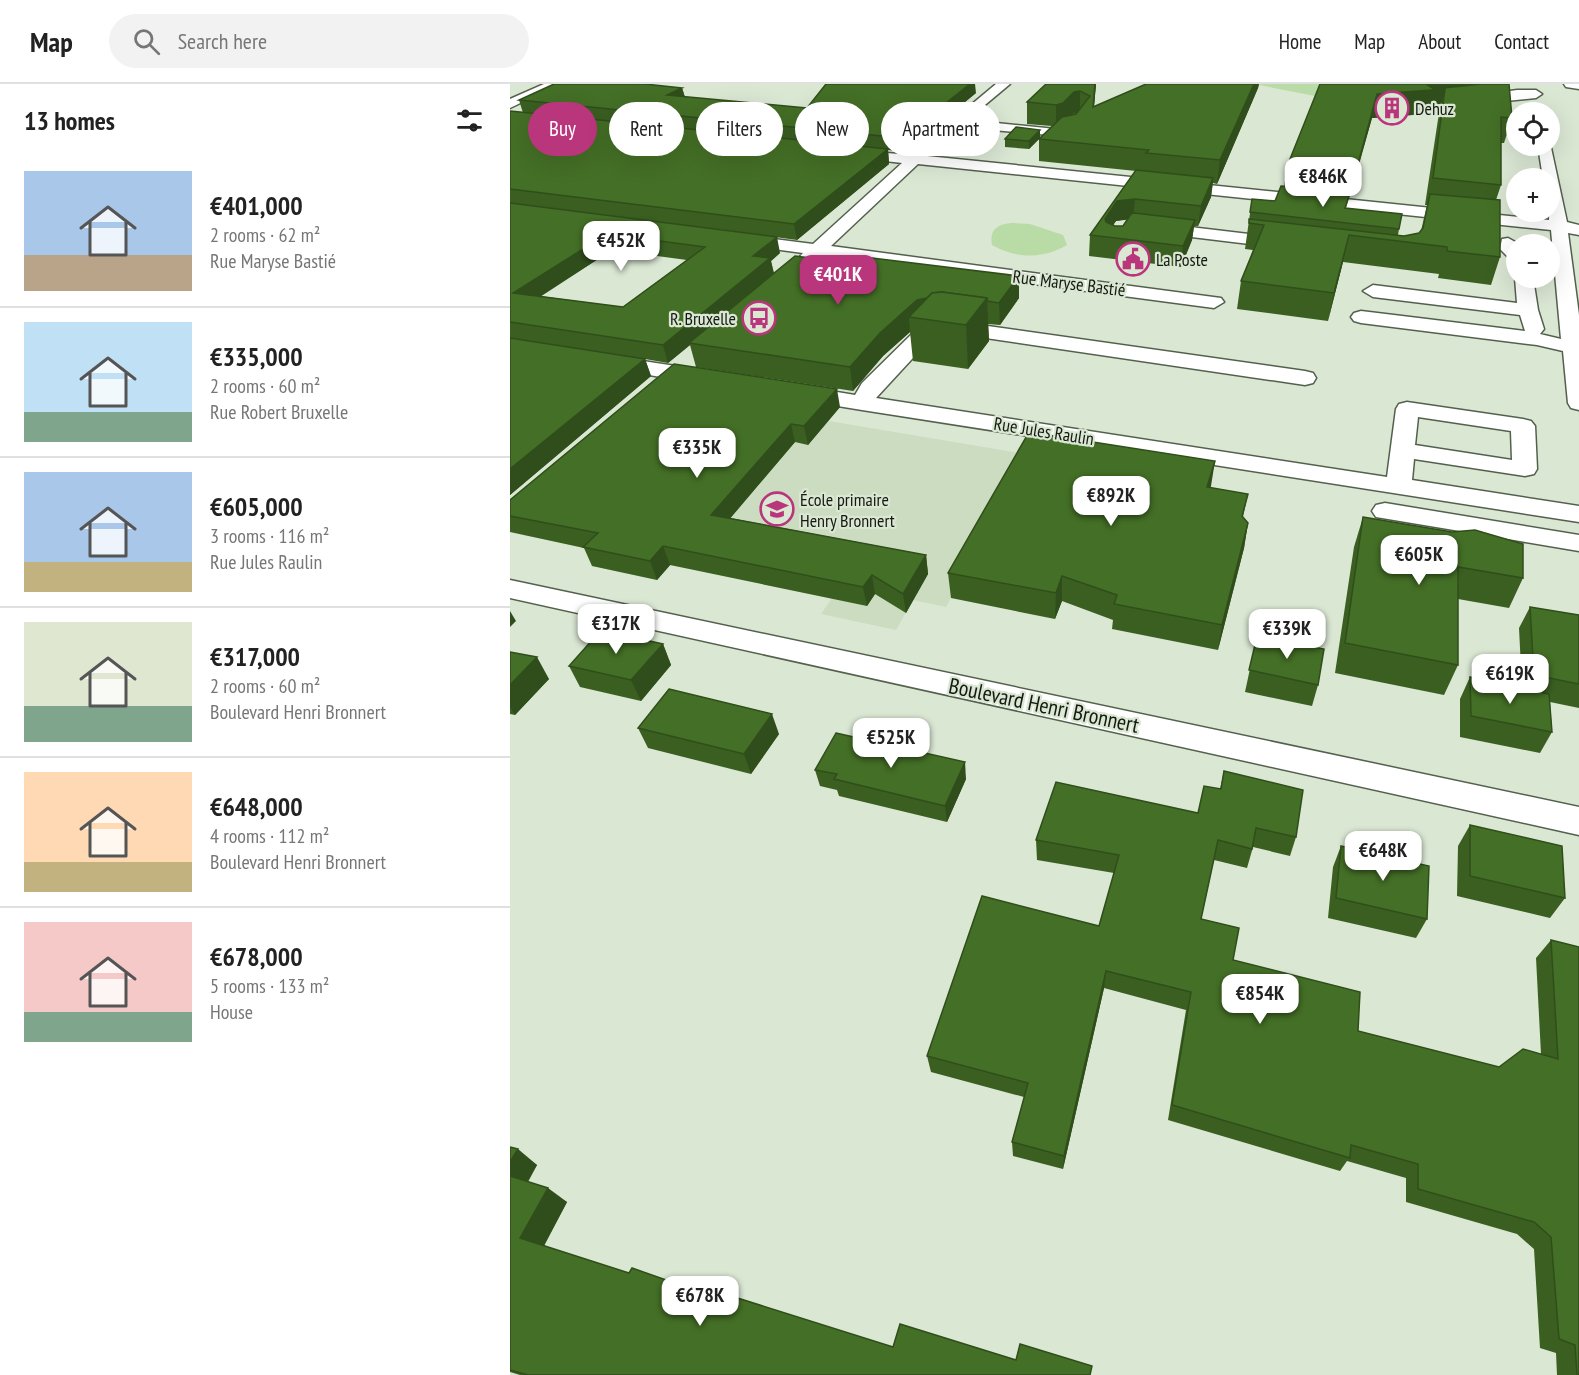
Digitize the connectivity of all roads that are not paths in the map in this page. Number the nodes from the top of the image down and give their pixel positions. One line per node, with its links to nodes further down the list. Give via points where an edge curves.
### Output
1 (554, 84): 9 (street)
2 (1002, 84): 5 (street); 7 (street)
3 (1570, 84): 4 (street)
4 (1579, 85)
5 (978, 86)
6 (1536, 94): 8 (street)
7 (980, 102)
8 (1449, 103)
9 (510, 104)
10 (1000, 127): 11 (street, via 1062,132)
11 (1041, 148)
12 (918, 156): 24 (street)
13 (956, 156): 15 (street)
14 (1547, 156): 17 (street)
15 (1411, 210): 17 (street); 19 (street)
16 (1133, 226): 22 (street, via 1293,236)
17 (1559, 226): 18 (street); 32 (street, via 1570,329)
18 (1579, 230)
19 (1408, 231)
20 (723, 237): 24 (street, Rue Maryse Bastié)
21 (1486, 240): 23 (street)
22 (1313, 246)
23 (1506, 246)
24 (818, 250): 25 (street); 28 (street, Rue Maryse Bastié)
25 (788, 276)
26 (1525, 288): 29 (street)
27 (1373, 291): 29 (street)
28 (1214, 302)
29 (1528, 310): 31 (street)
30 (1360, 317): 31 (street)
31 (1537, 339): 32 (street)
32 (1577, 349): 41 (street)
33 (696, 354): 35 (street)
34 (579, 357): 35 (street)
35 (674, 373): 37 (street); 39 (street)
36 (1305, 378): 40 (street, via 945,326 928,328 870,388)
37 (728, 381)
38 (772, 388): 40 (street, Rue Jules Raulin)
39 (653, 390)
40 (862, 403): 43 (street, Rue Jules Raulin)
41 (1579, 403)
42 (1403, 450): 42 (street, via 1407,409 1523,426 1526,469); 43 (street)
43 (1399, 486): 45 (street, Rue Jules Raulin)
44 (1385, 512): 46 (street)
45 (1579, 514)
46 (1579, 543)
47 (510, 589): 48 (street, Boulevard Henri Bronnert)
48 (1579, 821)

